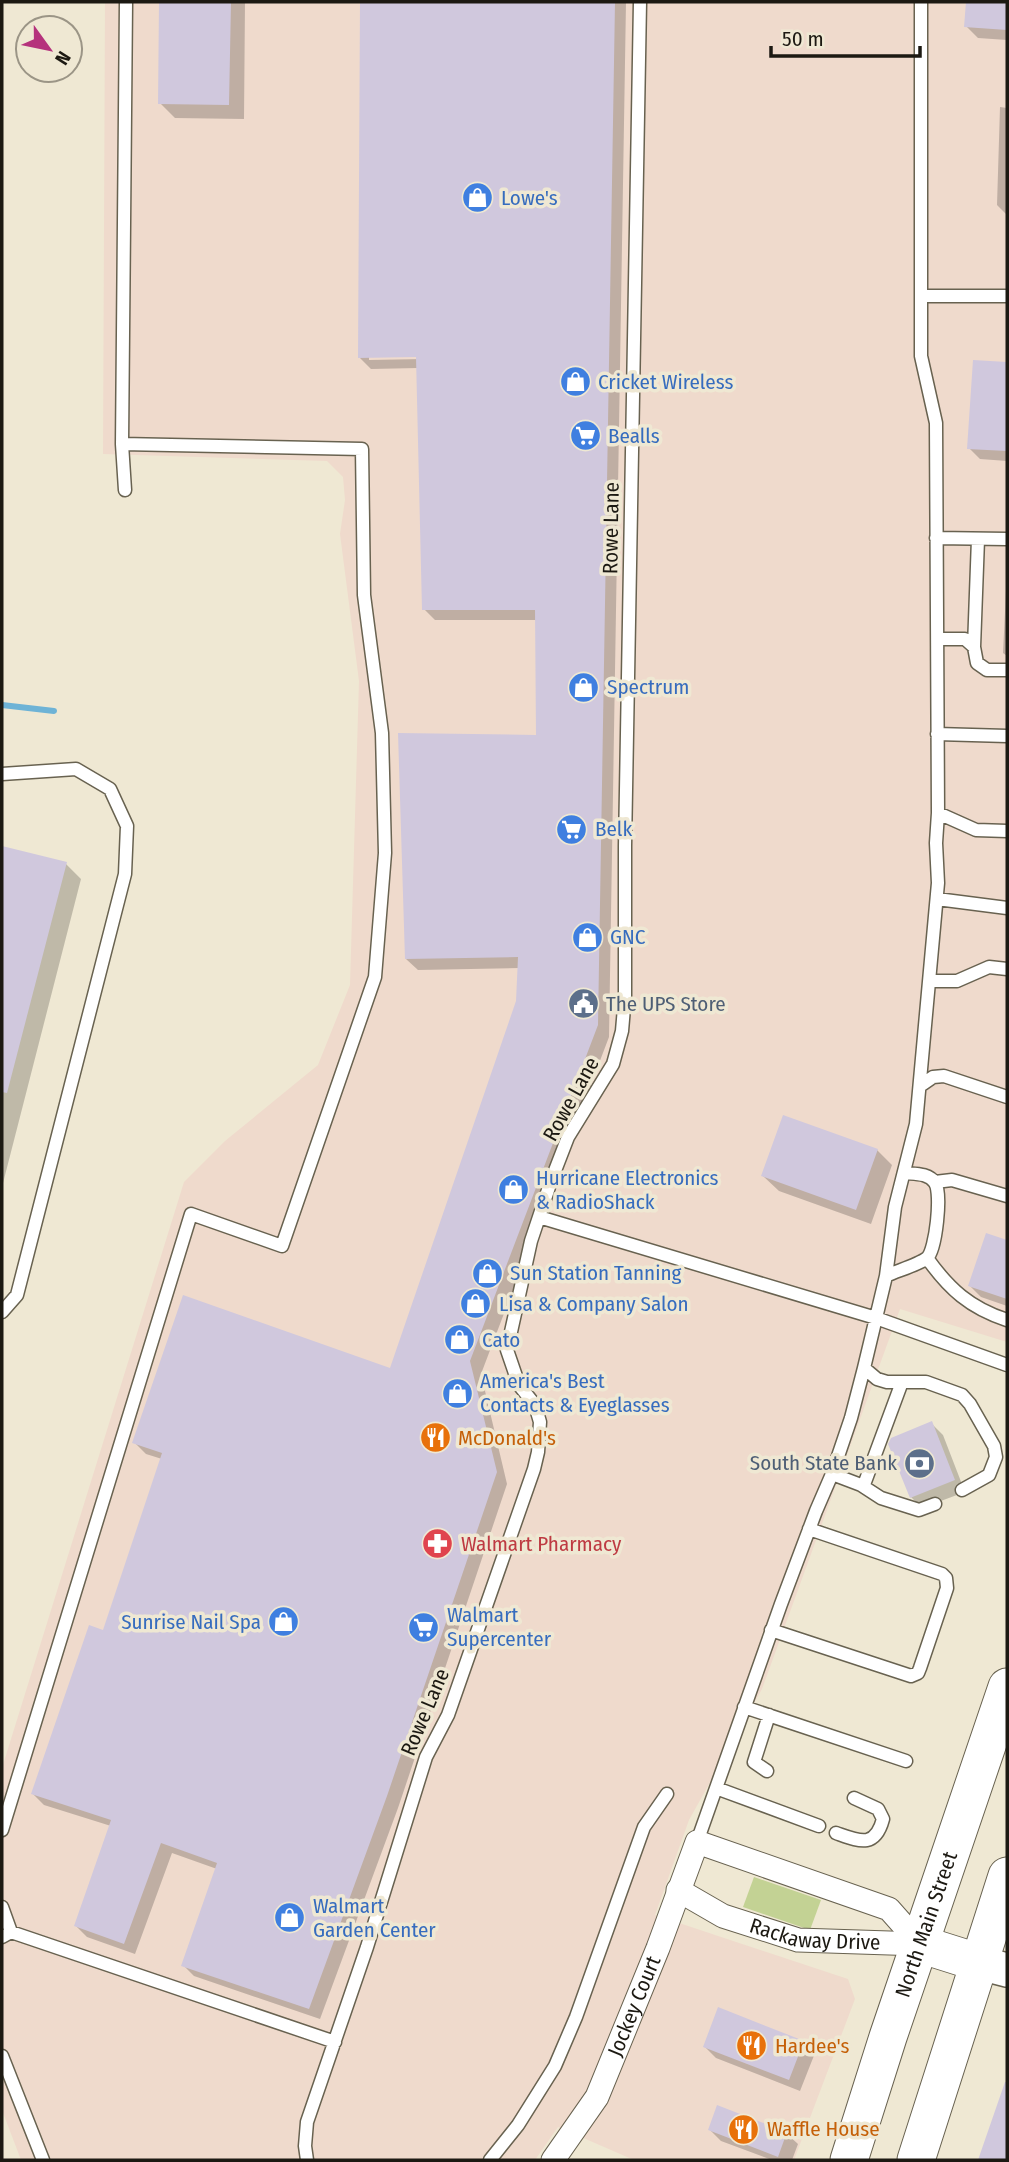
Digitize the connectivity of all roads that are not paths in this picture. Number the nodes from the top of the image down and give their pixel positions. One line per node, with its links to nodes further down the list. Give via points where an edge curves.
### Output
1 (127, 2): 6 (lane)
2 (640, 2): 28 (lane, Rowe Lane, via 623,1020 613,1064 568,1137)
3 (921, 2): 4 (lane)
4 (921, 296): 5 (lane); 8 (lane, via 921,356 936,424)
5 (1007, 296)
6 (122, 444): 7 (lane); 52 (lane, via 362,449 364,595 382,747 385,853 375,977 282,1246 191,1214)
7 (125, 490)
8 (936, 538): 9 (lane); 11 (lane)
9 (978, 539): 10 (lane); 12 (lane)
10 (1007, 539)
11 (937, 639): 12 (lane, via 965,639); 14 (lane)
12 (974, 647): 13 (lane, via 977,663 987,670)
13 (1007, 670)
14 (937, 734): 15 (lane); 17 (lane)
15 (1007, 736)
16 (2, 774): 31 (lane, via 76,769 110,789 127,826 125,874 17,1295)
17 (937, 813): 18 (lane, via 976,830); 19 (lane)
18 (1007, 831)
19 (937, 899): 20 (lane); 22 (lane)
20 (1007, 908)
21 (1007, 969): 22 (lane, via 989,967 957,981)
22 (930, 981): 23 (lane)
23 (920, 1086): 24 (lane, via 944,1076); 25 (lane)
24 (1007, 1097)
25 (905, 1173): 26 (lane, via 922,1174); 30 (lane, via 895,1207)
26 (935, 1182): 27 (lane, via 951,1180); 29 (lane, via 934,1244)
27 (1007, 1196)
28 (539, 1217): 32 (lane); 61 (lane, Rowe Lane, via 507,1350 519,1385 540,1422 534,1469 448,1715 426,1757)
29 (927, 1258): 30 (lane); 33 (lane, via 945,1284 990,1315)
30 (886, 1276): 32 (lane)
31 (2, 1312)
32 (876, 1318): 34 (lane); 35 (lane)
33 (1007, 1320)
34 (1007, 1365)
35 (864, 1368): 36 (lane, via 877,1379); 37 (lane)
36 (902, 1382): 38 (lane, via 868,1478); 39 (lane, via 926,1382 962,1395 994,1446 996,1457 989,1475)
37 (832, 1474): 38 (lane); 41 (lane)
38 (861, 1485): 40 (lane, via 881,1498 919,1510)
39 (962, 1490)
40 (935, 1504)
41 (809, 1529): 42 (lane); 42 (lane, via 946,1578 947,1588 920,1668 911,1676)
42 (771, 1630): 44 (lane)
43 (1007, 1687): 59 (main road, North Main Street)
44 (744, 1707): 45 (lane); 48 (lane)
45 (769, 1715): 46 (lane); 47 (lane, via 754,1762)
46 (906, 1761)
47 (767, 1771)
48 (716, 1788): 51 (lane); 54 (lane)
49 (667, 1794): 65 (lane, via 643,1827 555,2066)
50 (854, 1798): 53 (lane, via 878,1809 883,1819 880,1830 873,1838 860,1841)
51 (820, 1826)
52 (2, 1830)
53 (836, 1833)
54 (697, 1842): 56 (street, Jockey Court); 59 (street, Rackaway Drive, via 889,1909)
55 (1007, 1876): 60 (main road)
56 (678, 1890): 59 (street, Rackaway Drive, via 723,1916 798,1940); 66 (street, Jockey Court, via 597,2097)
57 (2, 1907): 58 (lane)
58 (6, 1934): 61 (lane)
59 (920, 1944): 60 (main road); 67 (main road, North Main Street)
60 (994, 1966): 68 (main road)
61 (335, 2042): 64 (lane, Rowe Lane, via 307,2122)
62 (2, 2056): 63 (lane)
63 (43, 2160)
64 (307, 2160)
65 (490, 2160)
66 (553, 2160)
67 (849, 2160)
68 (916, 2160)

